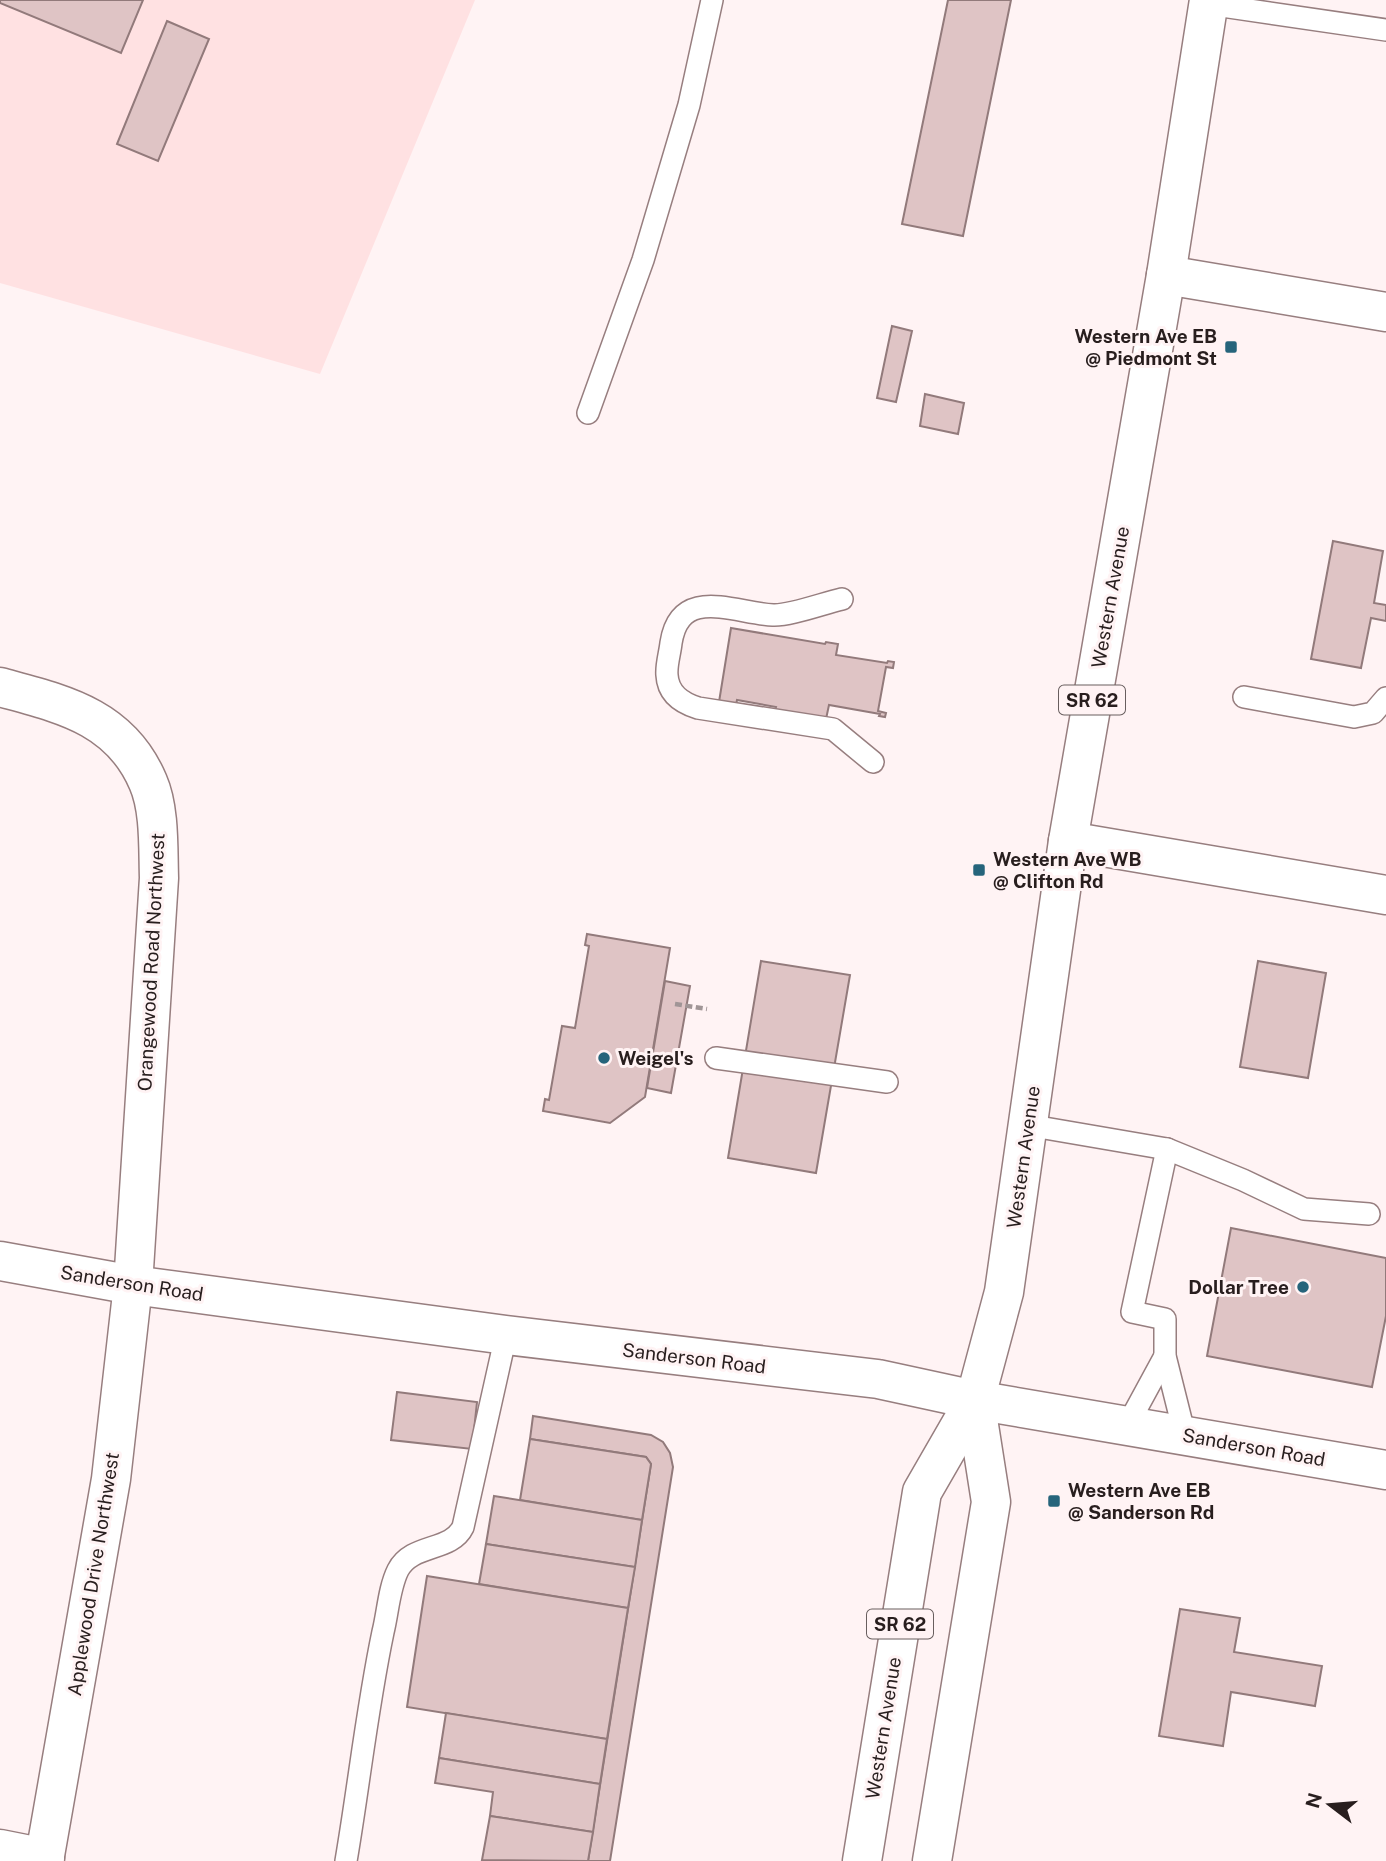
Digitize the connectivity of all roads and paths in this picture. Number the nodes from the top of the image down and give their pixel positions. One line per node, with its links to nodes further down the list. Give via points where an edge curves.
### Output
1 (712, 0): 6 (lane, via 689,105 643,260)
2 (1209, 2): 3 (lane); 4 (street, Western Avenue / SR 62)
3 (1386, 30)
4 (1166, 275): 5 (street); 12 (street, Western Avenue / SR 62)
5 (1386, 312)
6 (587, 413)
7 (842, 599): 11 (lane, via 776,616 692,608 676,623 669,687 687,705 698,708 834,729)
8 (0, 687): 22 (street, Orangewood Road Northwest, via 64,705 101,723 128,748 149,782 157,823 159,878)
9 (1244, 697): 10 (lane, via 1354,717 1373,713)
10 (1386, 698)
11 (873, 762)
12 (1068, 841): 13 (street); 18 (street, Western Avenue / SR 62)
13 (1386, 892)
14 (675, 1004): 15 (path)
15 (707, 1009)
16 (716, 1058): 17 (lane)
17 (887, 1082)
18 (1027, 1125): 19 (lane); 25 (street, Western Avenue / SR 62, via 1004,1293)
19 (1167, 1149): 20 (lane, via 1304,1209); 24 (lane, via 1132,1312 1165,1319)
20 (1368, 1214)
21 (0, 1261): 22 (street, Sanderson Road)
22 (133, 1285): 23 (street, Sanderson Road); 30 (street, Applewood Drive Northwest, via 111,1479)
23 (506, 1335): 25 (street, Sanderson Road, via 878,1380); 32 (lane, via 463,1527 446,1542 404,1560 395,1577 374,1678)
24 (1164, 1356): 26 (lane); 27 (lane)
25 (975, 1399): 26 (street, Sanderson Road); 31 (street, Western Avenue / SR 62, via 991,1502); 33 (street, Western Avenue / SR 62, via 922,1492)
26 (1126, 1426): 27 (street, Sanderson Road)
27 (1185, 1436): 28 (street, Sanderson Road)
28 (1386, 1470)
29 (0, 1849): 30 (street)
30 (45, 1860)
31 (934, 1860)
32 (346, 1861)
33 (862, 1861)

